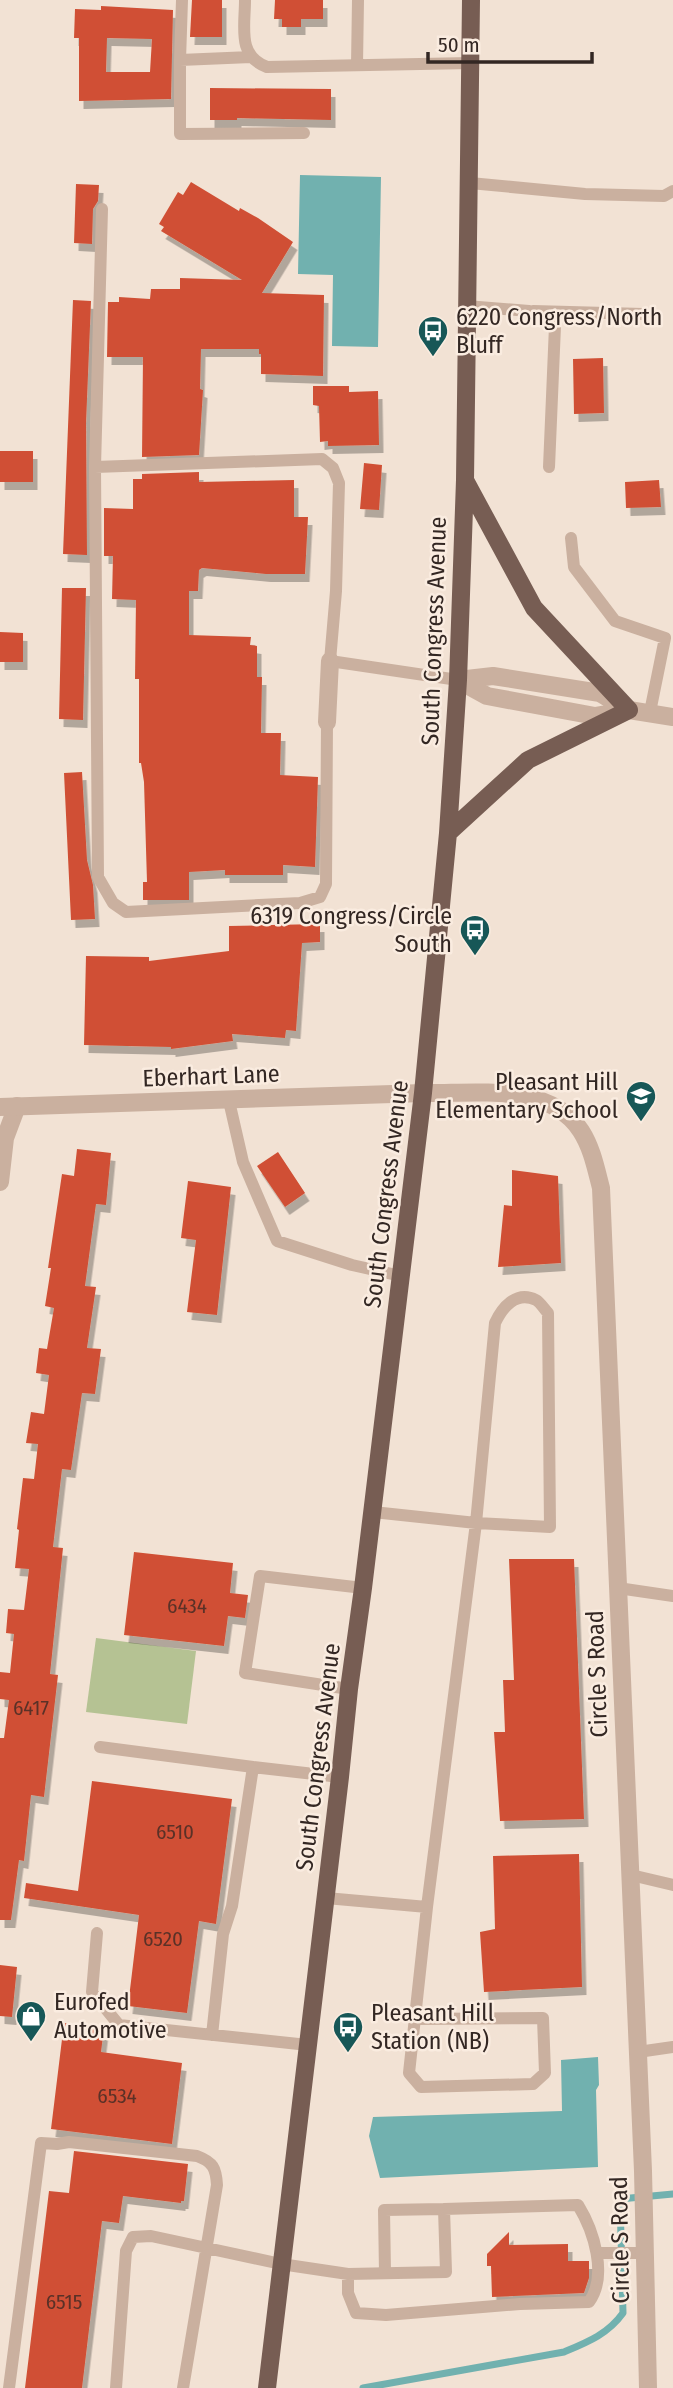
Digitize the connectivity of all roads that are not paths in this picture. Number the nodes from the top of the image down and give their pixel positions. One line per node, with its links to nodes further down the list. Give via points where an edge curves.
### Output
1 (182, 0): 6 (lane)
2 (245, 0): 5 (lane, via 245,48)
3 (358, 0): 8 (lane)
4 (471, 0): 7 (main road, South Congress Avenue)
5 (251, 57): 6 (lane); 8 (lane, via 267,67)
6 (180, 60): 9 (lane, via 180,134)
7 (471, 63): 8 (lane); 10 (main road, South Congress Avenue)
8 (358, 65)
9 (304, 133)
10 (470, 183): 11 (lane, via 586,194 664,196); 13 (main road, South Congress Avenue)
11 (673, 191)
12 (102, 209): 16 (lane)
13 (466, 306): 14 (lane); 18 (main road, South Congress Avenue)
14 (529, 310): 15 (lane); 17 (lane, via 555,326)
15 (643, 314)
16 (95, 467): 20 (lane, via 322,459 333,468 339,483); 25 (lane, via 98,877 113,903 126,912 300,903 320,897 326,884)
17 (550, 467)
18 (465, 480): 21 (main road, South Congress Avenue); 22 (main road, via 534,608)
19 (571, 538): 23 (lane, via 574,567 615,621 665,638)
20 (330, 661): 21 (lane); 25 (street)
21 (458, 680): 22 (street, via 493,676 600,693); 26 (main road, South Congress Avenue)
22 (629, 710): 23 (street); 26 (main road, via 528,760)
23 (650, 712): 24 (street)
24 (673, 717)
25 (327, 722)
26 (448, 833): 27 (main road, South Congress Avenue)
27 (423, 1093): 28 (street, Eberhart Lane); 31 (main road, South Congress Avenue); 35 (street, Circle S Road, via 516,1094 549,1102 581,1131 591,1152 601,1188 604,1232)
28 (229, 1101): 29 (street, Eberhart Lane); 31 (lane, via 243,1162 277,1241)
29 (8, 1107): 30 (street)
30 (0, 1182)
31 (401, 1276): 32 (main road, South Congress Avenue)
32 (373, 1512): 33 (lane); 34 (main road, South Congress Avenue)
33 (476, 1523): 33 (lane, via 495,1323 504,1306 520,1298 536,1300 548,1313 550,1527); 44 (lane)
34 (363, 1588): 37 (main road, South Congress Avenue); 37 (lane, via 261,1576 245,1673)
35 (618, 1588): 36 (lane); 41 (street, Circle S Road)
36 (673, 1596)
37 (349, 1689): 40 (main road, South Congress Avenue)
38 (100, 1747): 39 (lane)
39 (253, 1767): 40 (lane); 47 (lane, via 232,1906 223,1934)
40 (340, 1777): 43 (main road, South Congress Avenue)
41 (631, 1875): 42 (lane); 50 (street, Circle S Road)
42 (673, 1885)
43 (326, 1898): 44 (lane); 48 (main road, South Congress Avenue)
44 (427, 1907): 46 (lane)
45 (97, 1933): 47 (lane, via 92,1992 118,2025)
46 (415, 2019): 46 (lane, via 409,2073 421,2087 533,2084 545,2073 543,2018)
47 (212, 2035): 48 (lane)
48 (308, 2045): 55 (main road, South Congress Avenue)
49 (673, 2047): 50 (lane)
50 (638, 2052): 53 (street, Circle S Road)
51 (444, 2209): 54 (lane, via 578,2206); 56 (lane, via 384,2210); 56 (lane, via 446,2272)
52 (207, 2248): 55 (lane); 58 (lane, via 217,2185 216,2170 209,2161 107,2146 41,2143); 59 (lane, via 151,2236 134,2237 126,2251); 60 (lane)
53 (642, 2248): 54 (lane); 62 (street, Circle S Road)
54 (597, 2253): 57 (lane, via 596,2292 589,2302 356,2313 348,2293)
55 (281, 2264): 57 (lane); 61 (main road, South Congress Avenue)
56 (385, 2273): 57 (lane)
57 (348, 2274)
58 (9, 2388)
59 (116, 2388)
60 (183, 2388)
61 (267, 2388)
62 (648, 2388)

